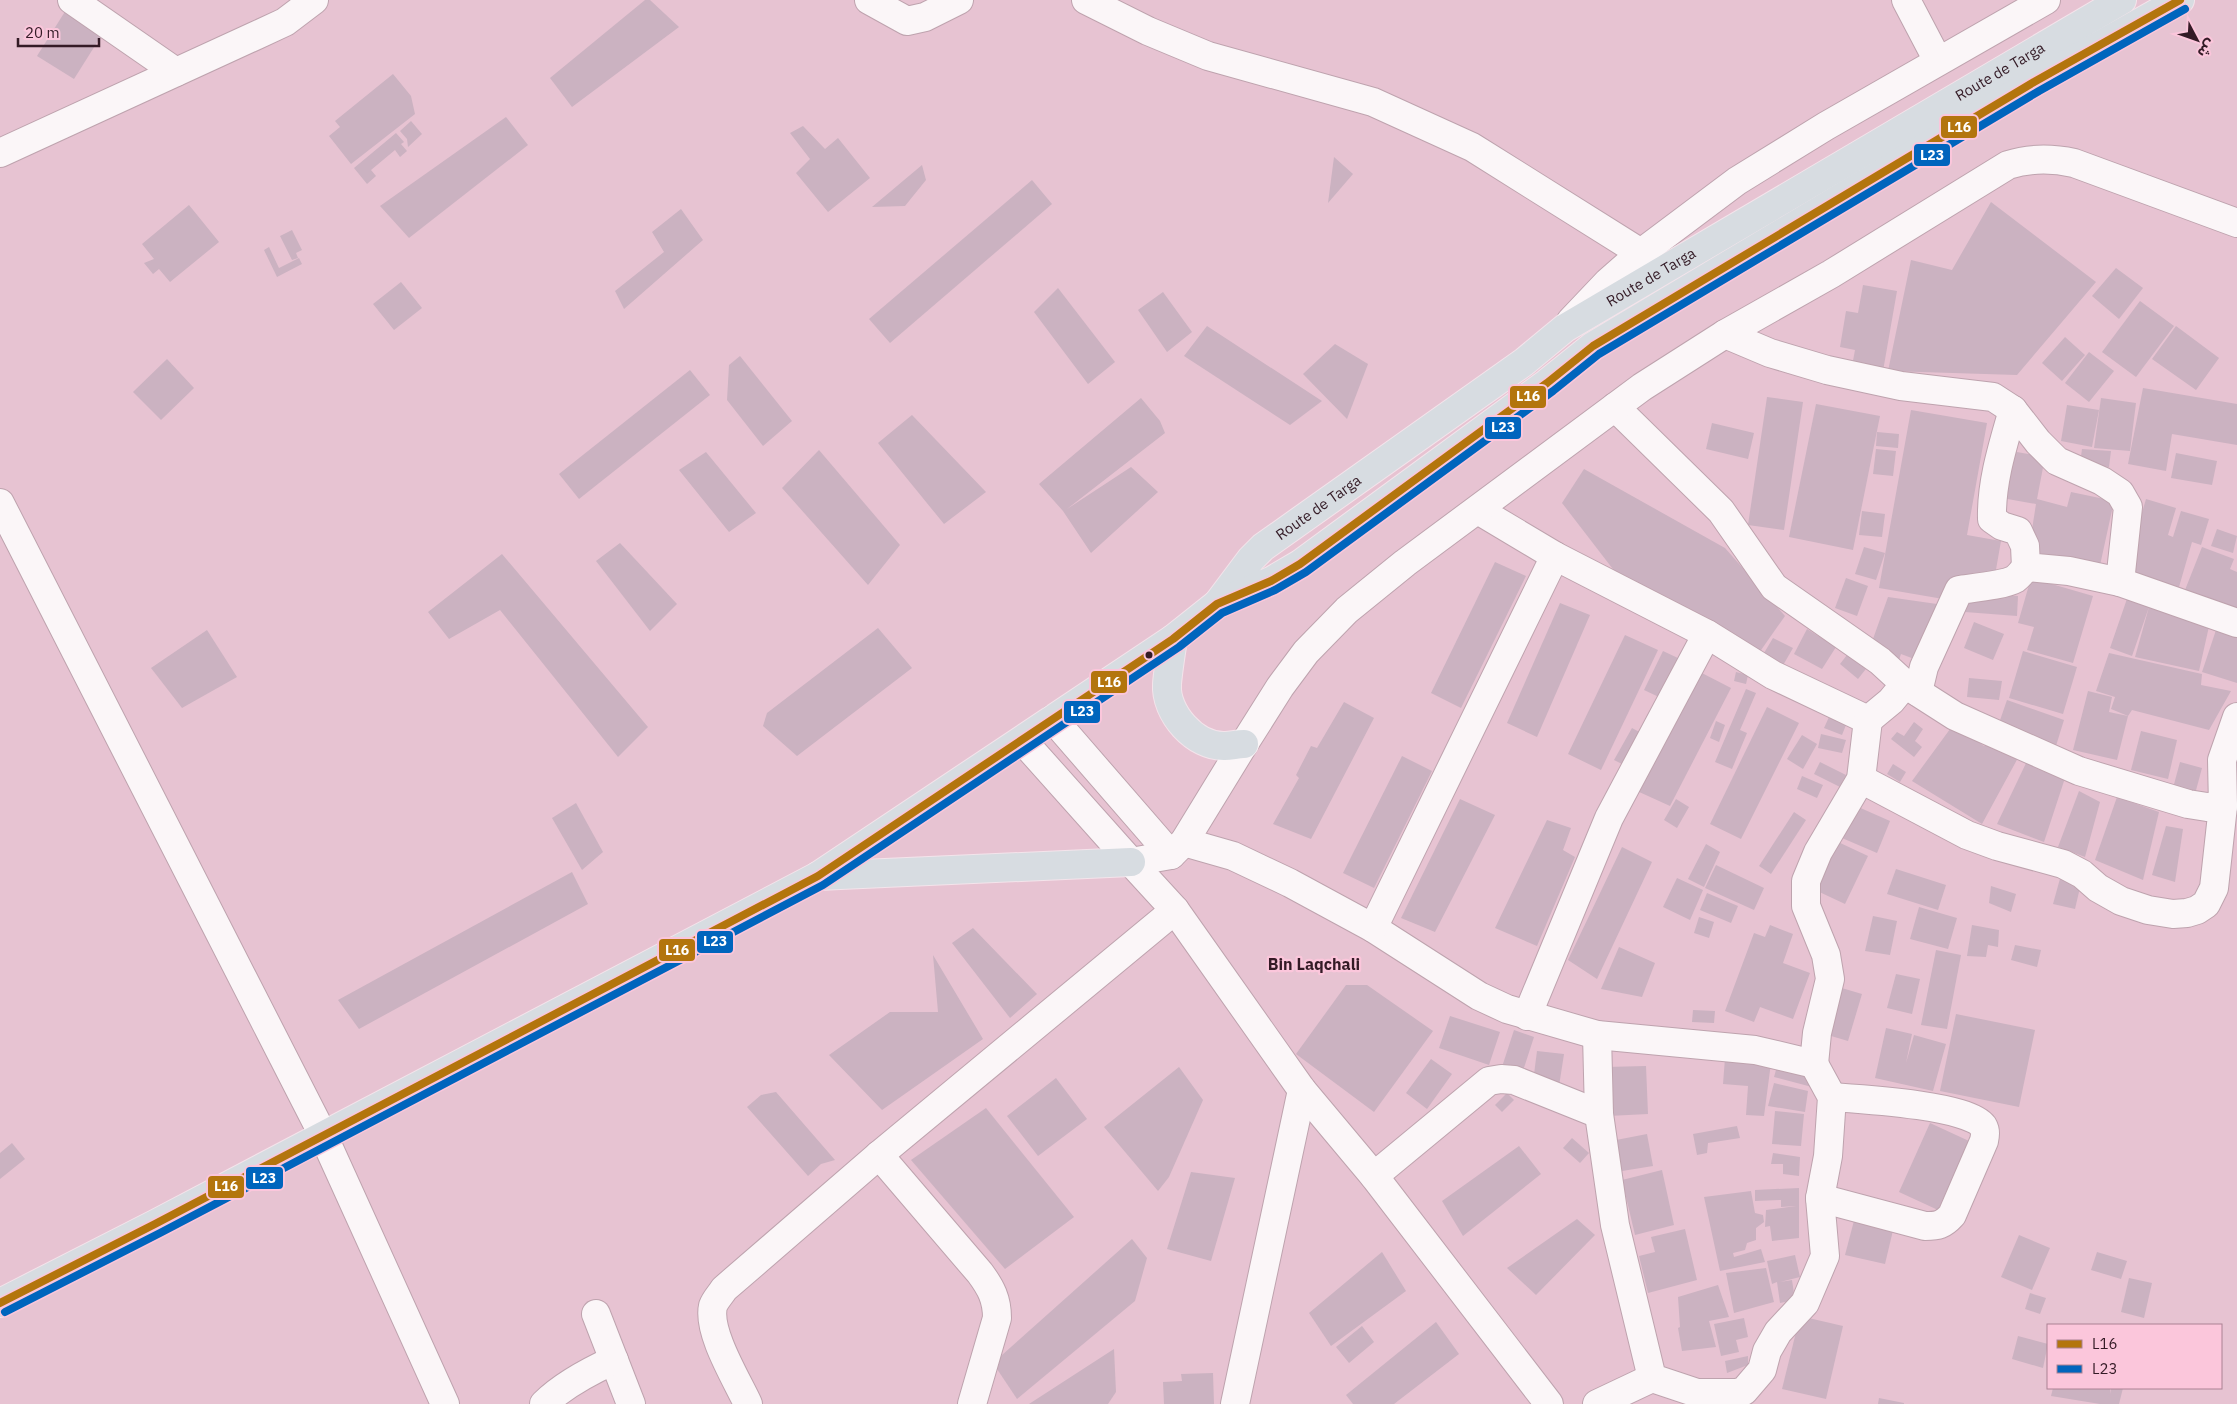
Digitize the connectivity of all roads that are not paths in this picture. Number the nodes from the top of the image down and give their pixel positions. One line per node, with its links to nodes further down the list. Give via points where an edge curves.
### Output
1 (72, 0): 11 (street)
2 (314, 0): 11 (street, via 284,22)
3 (869, 0): 4 (street, via 907,21 925,18)
4 (959, 0)
5 (1086, 0): 14 (street, via 1208,56 1373,102 1472,148)
6 (1906, 0): 10 (street)
7 (2046, 0): 10 (street)
8 (2122, 0): 15 (main road, Route de Targa)
9 (2180, 0): 24 (main road, Route de Targa, via 2034,82 1593,346 1300,564 1271,582)
10 (1938, 61): 14 (street, via 1737,181)
11 (176, 72): 12 (street)
12 (0, 152)
13 (2237, 224): 16 (street, via 2074,163 2054,158 2021,161 2008,165 1831,274)
14 (1641, 253): 15 (street, via 1608,282)
15 (1565, 328): 24 (main road, Route de Targa, via 1524,362 1263,547)
16 (1725, 334): 17 (street); 18 (street, via 1827,370 1901,386 1993,397)
17 (1615, 407): 20 (street); 28 (street, via 1721,511 1774,587 1880,661)
18 (2013, 410): 22 (street, via 2001,452 1992,519 2018,531 2025,546); 23 (street, via 2057,461 2102,480 2120,493 2128,506)
19 (0, 503): 47 (street)
20 (1478, 510): 21 (street); 33 (street, via 1405,563 1326,631 1306,652)
21 (1555, 556): 26 (street); 40 (street)
22 (2026, 567): 23 (street, via 2069,571); 28 (street, via 2016,579 2002,584 1959,590 1924,668)
23 (2120, 582): 25 (street)
24 (1218, 604): 27 (main road, Route de Targa)
25 (2237, 623)
26 (1707, 634): 31 (street, via 1773,675); 41 (street, via 1609,818)
27 (1173, 639): 30 (main road, Route de Targa); 33 (main road, via 1167,685 1174,712 1194,735 1208,743 1224,747)
28 (1911, 688): 31 (street); 35 (street, via 1955,716 2079,771 2188,804)
29 (2237, 717): 35 (street, via 2222,760)
30 (1053, 719): 32 (main road, Route de Targa); 36 (street)
31 (1868, 720): 34 (street)
32 (1023, 741): 37 (street); 38 (main road, Route de Targa)
33 (1244, 744): 36 (street)
34 (1861, 779): 35 (street, via 1967,835 2063,864 2121,901 2173,914 2196,910 2206,904 2214,888); 43 (street, via 1818,852 1806,881 1806,906 1826,955 1830,979 1817,1033)
35 (2223, 806)
36 (1177, 848): 37 (street); 40 (street, via 1233,856)
37 (1130, 862): 38 (main road); 39 (street)
38 (818, 876): 47 (main road, Route de Targa)
39 (1175, 910): 44 (street); 48 (street)
40 (1373, 928): 41 (street, via 1479,996)
41 (1527, 1016): 42 (street)
42 (1597, 1035): 43 (street, via 1755,1050); 46 (street)
43 (1814, 1064): 45 (street)
44 (1302, 1090): 49 (street); 61 (street)
45 (1832, 1097): 50 (street, via 1828,1156); 50 (street, via 1906,1103 1950,1112 1976,1120 1985,1133 1952,1215 1938,1226 1925,1226)
46 (1599, 1114): 49 (street, via 1514,1080 1489,1081); 54 (street, via 1615,1225)
47 (323, 1135): 51 (main road, Route de Targa); 56 (street)
48 (878, 1155): 59 (street, via 724,1289 713,1305 717,1337); 60 (street, via 991,1288 998,1318)
49 (1374, 1176): 62 (street)
50 (1820, 1198): 55 (street, via 1825,1256 1814,1284 1805,1303 1778,1332 1767,1351 1762,1370)
51 (0, 1303)
52 (596, 1314): 53 (street)
53 (614, 1360): 57 (street, via 587,1373); 58 (street)
54 (1652, 1378): 55 (street, via 1697,1393); 63 (street)
55 (1738, 1399)
56 (445, 1404)
57 (544, 1404)
58 (631, 1404)
59 (748, 1404)
60 (972, 1404)
61 (1235, 1404)
62 (1549, 1404)
63 (1596, 1404)

